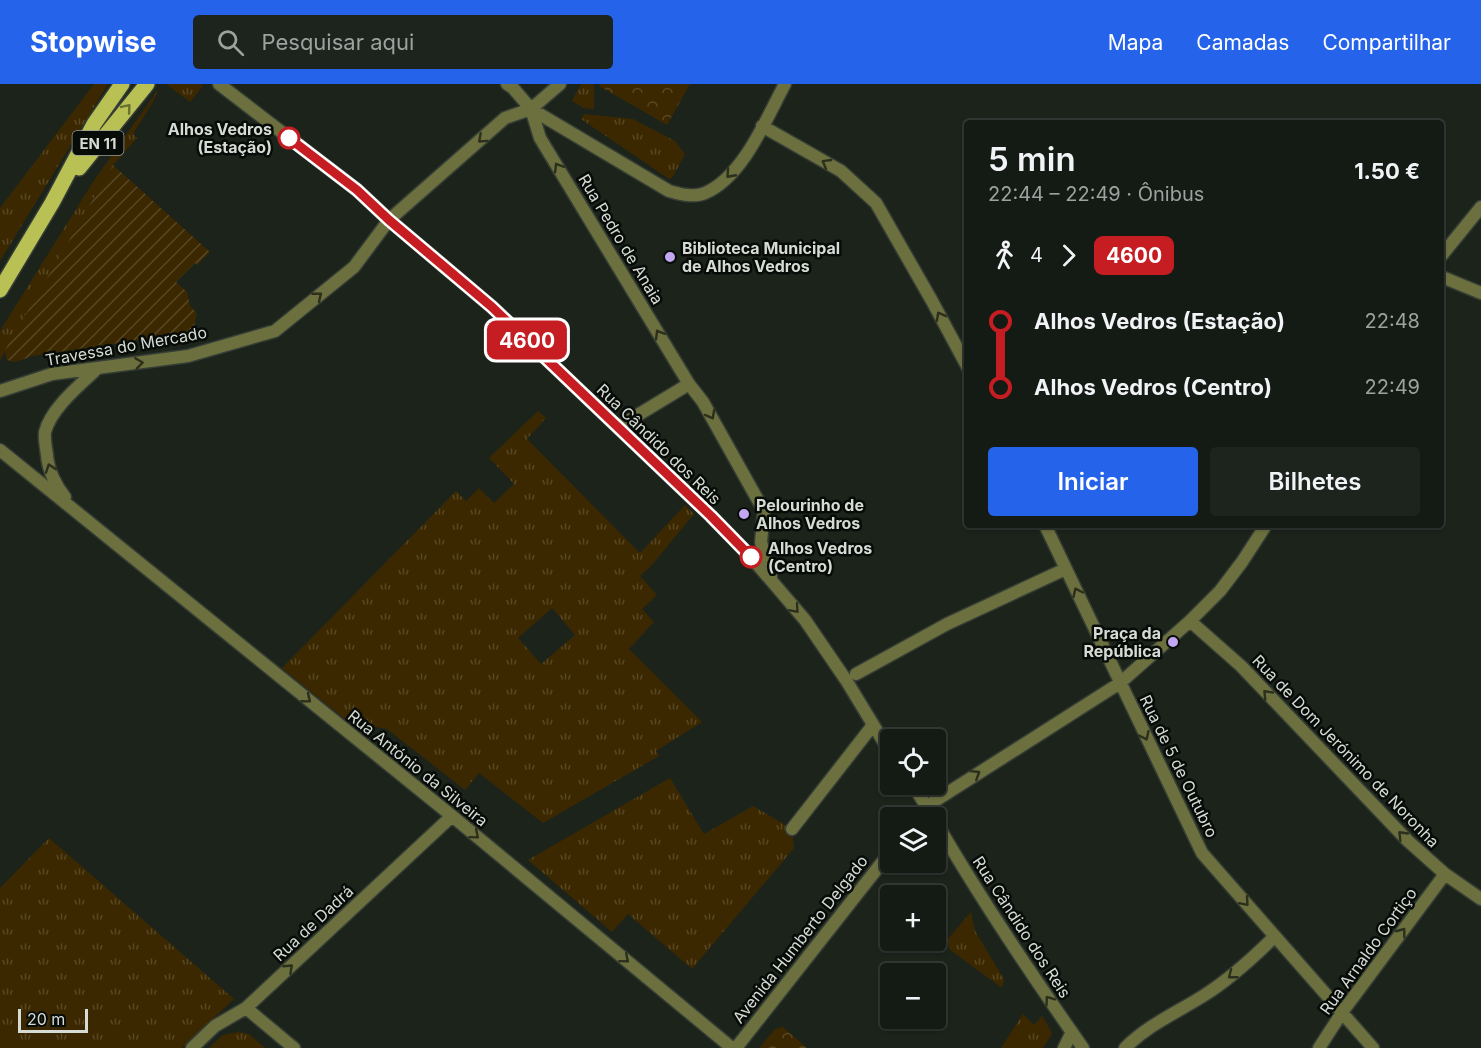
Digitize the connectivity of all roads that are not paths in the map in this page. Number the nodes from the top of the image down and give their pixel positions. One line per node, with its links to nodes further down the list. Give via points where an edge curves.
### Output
1 (122, 84): 10 (main road, EN 11, via 94,124)
2 (147, 84): 10 (main road, EN 11, one-way to 2)
3 (219, 84): 7 (street, Rua Cândido dos Reis)
4 (507, 84): 8 (street)
5 (560, 84): 8 (street, Travessa do Mercado)
6 (784, 84): 9 (street)
7 (231, 89): 12 (street, Rua Cândido dos Reis)
8 (531, 109): 9 (street, one-way to 8, via 727,180 704,194 685,196 669,191); 12 (street, Travessa do Mercado, one-way to 12, via 505,118); 19 (street, Rua Pedro de Anaia, one-way to 8, via 540,138)
9 (762, 126): 17 (street, one-way to 9, via 876,203 841,171)
10 (52, 203): 15 (main road, EN 11)
11 (1481, 207): 13 (street)
12 (389, 220): 18 (street, Travessa do Mercado, one-way to 12, via 188,356 275,331 354,267); 21 (street, Rua Cândido dos Reis, via 492,307)
13 (1444, 253)
14 (1444, 278): 16 (street)
15 (0, 290)
16 (1481, 293)
17 (964, 361)
18 (98, 368): 20 (street, Travessa do Mercado, via 52,374); 23 (street, Rua António da Silveira, one-way to 18, via 58,488 47,462 45,432 73,391)
19 (689, 384): 21 (street); 27 (street, Rua Pedro de Anaia, one-way to 27, via 704,402 764,511 761,542)
20 (0, 391)
21 (618, 427): 27 (street, Rua Cândido dos Reis, via 711,516)
22 (0, 450): 23 (street, Rua António da Silveira)
23 (82, 516): 35 (street, Rua António da Silveira, one-way to 35)
24 (1046, 528): 30 (street, Rua de 5 de Outubro, one-way to 24)
25 (1264, 528): 28 (street, via 1220,591)
26 (1059, 572): 29 (street, via 948,624)
27 (773, 584): 31 (street, Rua Cândido dos Reis, one-way to 31, via 805,621)
28 (1190, 621): 30 (street); 39 (street, Rua de Dom Jerónimo de Noronha, one-way to 28, via 1408,841 1241,666)
29 (856, 674)
30 (1120, 683): 34 (street, one-way to 30); 41 (street, Rua de 5 de Outubro, one-way to 41, via 1202,853)
31 (873, 725): 32 (street, Rua Cândido dos Reis); 36 (street)
32 (880, 736)
33 (920, 795): 34 (street)
34 (927, 806)
35 (452, 816): 42 (street, Rua de Dadrá, one-way to 35); 47 (street, Rua António da Silveira, one-way to 47)
36 (792, 829)
37 (946, 839): 44 (street, Rua Cândido dos Reis, one-way to 37, via 977,893)
38 (880, 865): 47 (street, Avenida Humberto Delgado)
39 (1445, 874): 40 (street, Rua de Dom Jerónimo de Noronha); 43 (street, Rua Arnaldo Cortiço, one-way to 39)
40 (1481, 899)
41 (1275, 936): 43 (street, Rua de 5 de Outubro); 50 (street, one-way to 50, via 1226,979 1140,1033)
42 (246, 1008): 45 (street, Rua de Dadrá, via 215,1026); 46 (street)
43 (1343, 1011): 51 (street, Rua Arnaldo Cortiço); 52 (street, Rua de 5 de Outubro)
44 (1072, 1032): 48 (street); 49 (street, Rua Cândido dos Reis)
45 (192, 1048)
46 (294, 1048)
47 (734, 1048)
48 (1064, 1048)
49 (1083, 1048)
50 (1125, 1048)
51 (1319, 1048)
52 (1373, 1048)

